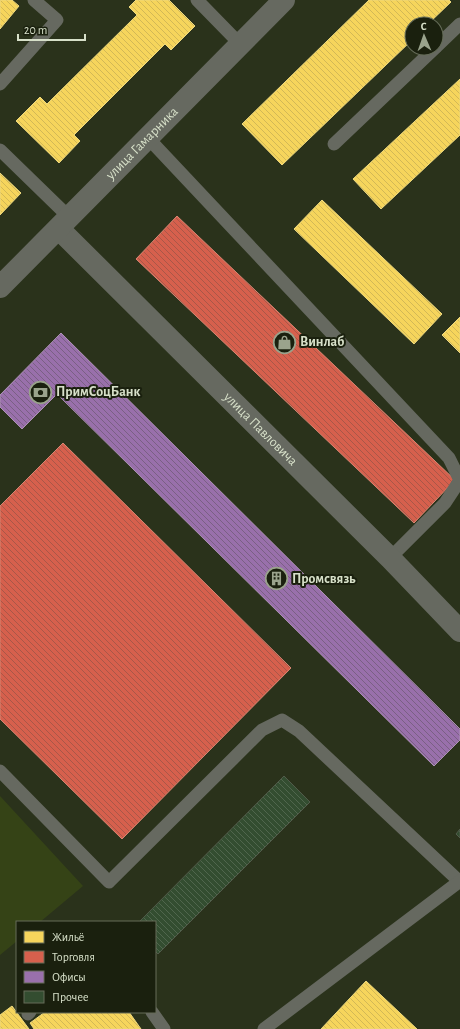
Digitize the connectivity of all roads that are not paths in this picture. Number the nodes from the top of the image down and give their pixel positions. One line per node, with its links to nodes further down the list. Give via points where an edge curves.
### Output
1 (34, 0): 8 (lane, via 56,20)
2 (197, 0): 6 (lane)
3 (284, 0): 6 (street, улица Гамарника)
4 (460, 24): 5 (lane)
5 (444, 40)
6 (240, 44): 9 (street, улица Гамарника)
7 (428, 56): 10 (lane)
8 (0, 84)
9 (148, 138): 12 (street, улица Гамарника); 14 (lane, via 449,458 460,480 445,502)
10 (334, 144)
11 (0, 150): 12 (lane)
12 (64, 224): 13 (street, улица Гамарника); 14 (street, улица Павловича)
13 (0, 287)
14 (390, 558): 15 (street, улица Павловича)
15 (460, 631)
16 (0, 771): 17 (lane, via 109,882 262,730 282,720 299,731)
17 (460, 881): 20 (lane)
18 (153, 1013): 19 (lane)
19 (164, 1029)
20 (264, 1029)

